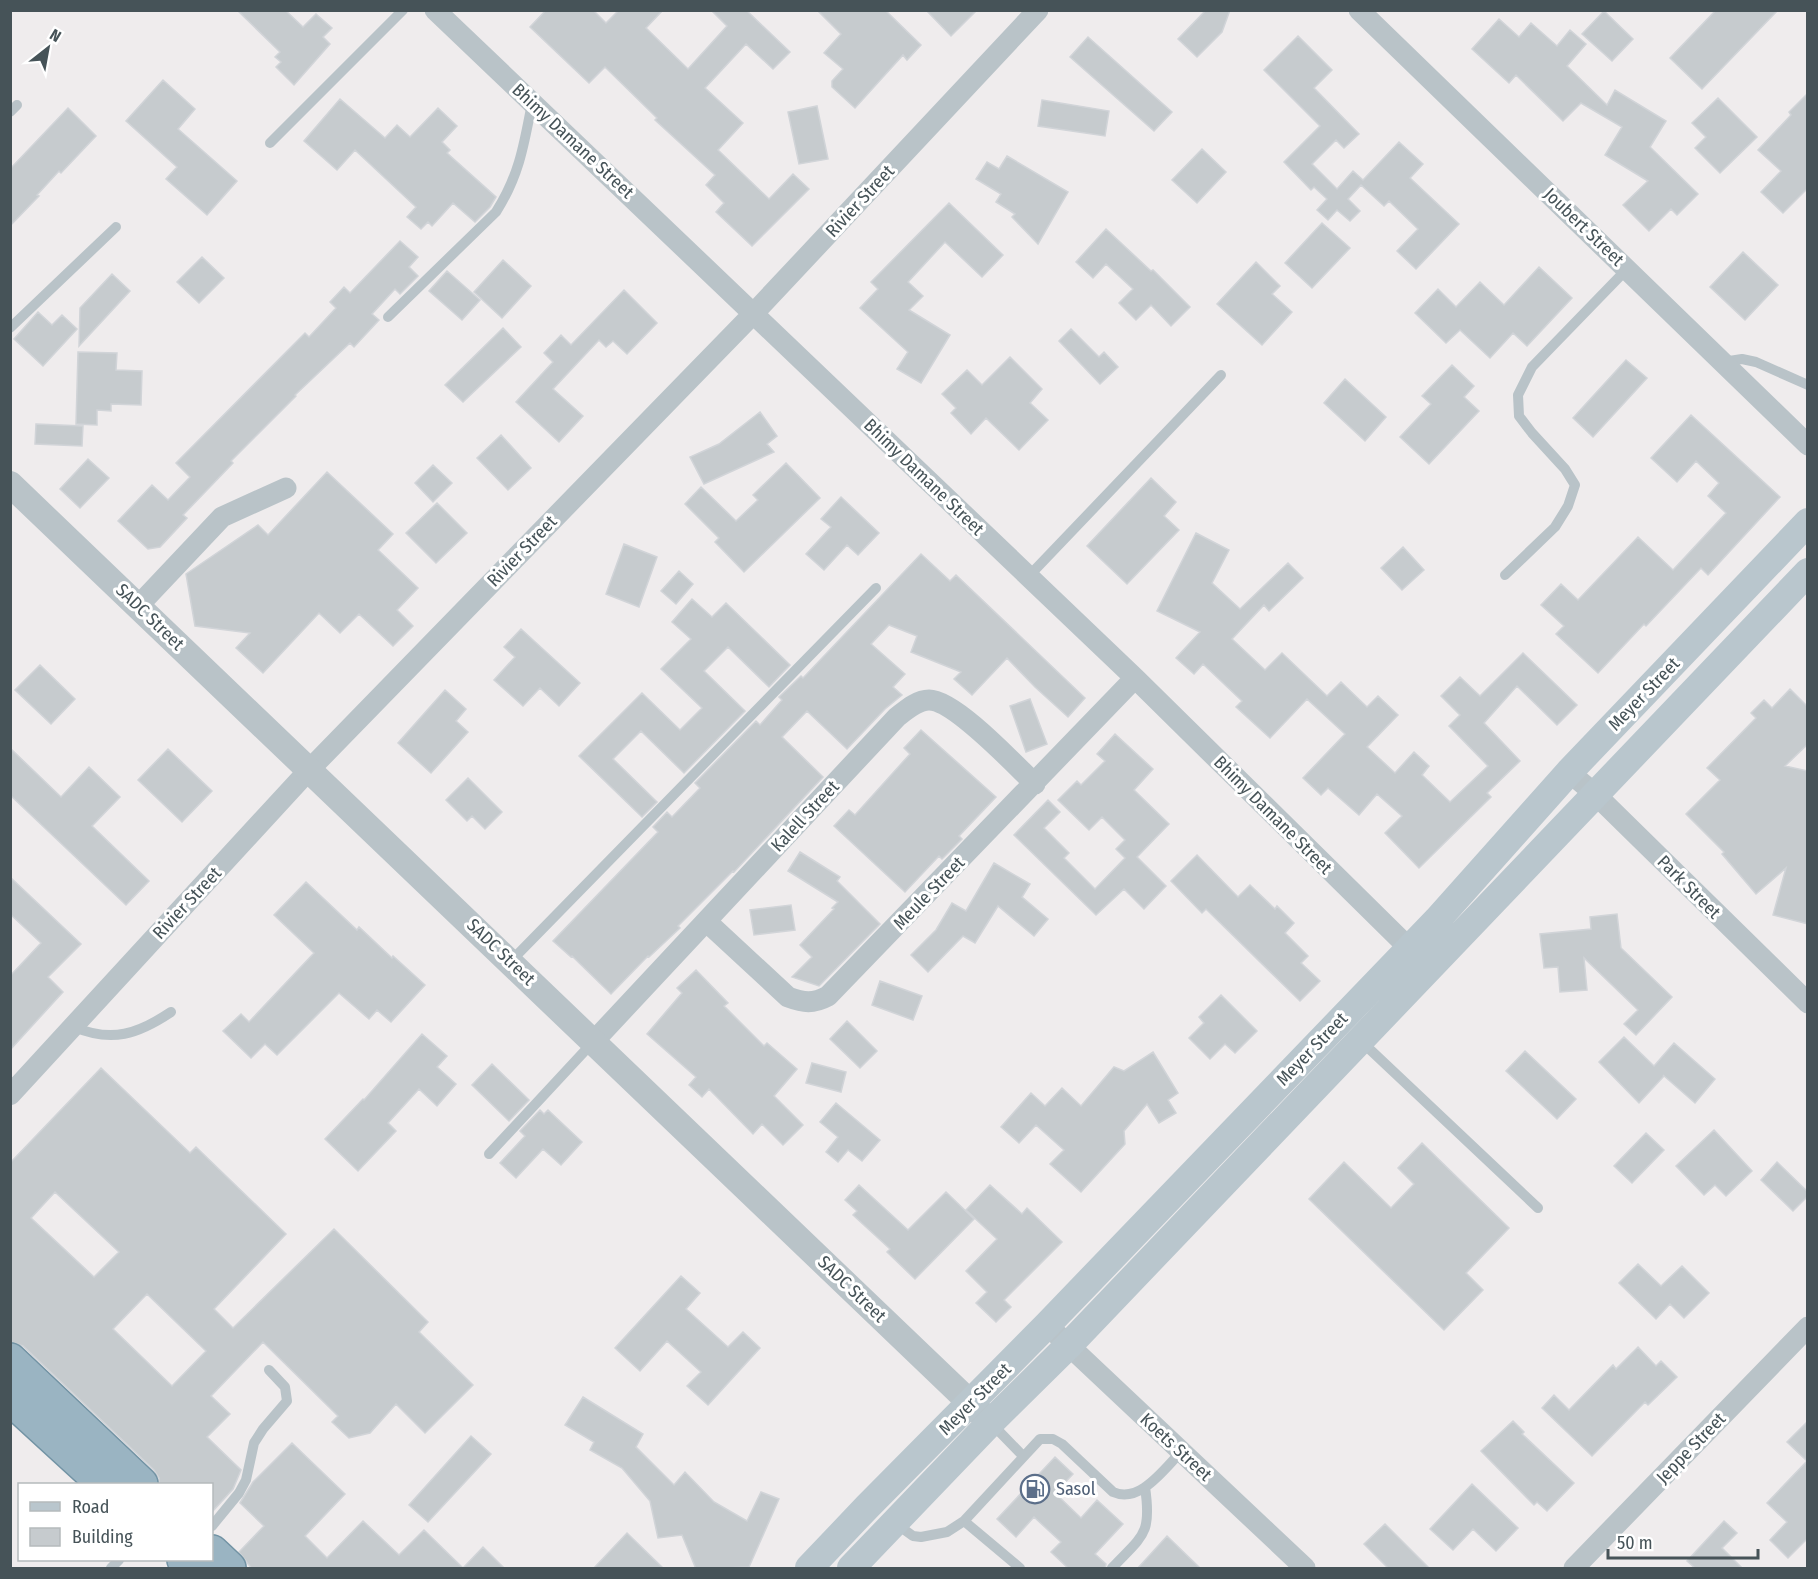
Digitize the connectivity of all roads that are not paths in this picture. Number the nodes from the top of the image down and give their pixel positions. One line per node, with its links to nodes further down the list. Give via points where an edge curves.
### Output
1 (403, 10): 6 (lane)
2 (435, 10): 5 (street, Bhimy Damane Street)
3 (1038, 10): 9 (street, Rivier Street)
4 (1359, 10): 8 (street, Joubert Street)
5 (532, 103): 9 (street, Bhimy Damane Street); 10 (lane, via 516,174 496,212)
6 (270, 143)
7 (116, 227): 11 (lane)
8 (1627, 269): 12 (street, Joubert Street); 20 (lane, via 1532,367 1518,394 1519,416 1575,485 1568,506 1554,527)
9 (754, 313): 21 (street, Bhimy Damane Street); 25 (street, Rivier Street)
10 (388, 317)
11 (10, 328)
12 (1723, 362): 14 (lane, via 1756,362); 15 (street, Joubert Street)
13 (1221, 375): 21 (lane)
14 (1808, 385)
15 (1808, 445)
16 (10, 484): 23 (street, SADC Street)
17 (286, 488): 23 (street, via 222,517)
18 (1808, 522): 26 (main road, Meyer Street)
19 (1808, 572): 28 (main road)
20 (1505, 575)
21 (1028, 577): 24 (street, Bhimy Damane Street)
22 (876, 588): 31 (lane)
23 (138, 606): 25 (street, SADC Street)
24 (1135, 678): 27 (street, Meule Street); 30 (street, Bhimy Damane Street)
25 (309, 770): 31 (street, SADC Street); 34 (street, Rivier Street)
26 (1569, 772): 28 (street, Park Street); 30 (main road, Meyer Street)
27 (1035, 784): 29 (street, Meule Street, via 828,996 816,1002 788,997); 29 (street, Kalell Street, via 960,714 929,700 913,705 897,717)
28 (1595, 794): 32 (street, Park Street); 35 (main road)
29 (707, 922): 36 (street, Kalell Street)
30 (1409, 948): 35 (main road, Meyer Street)
31 (511, 961): 36 (street, SADC Street)
32 (1808, 1004)
33 (171, 1012): 34 (lane, via 150,1026 119,1035 90,1034)
34 (74, 1027): 37 (street, Rivier Street)
35 (1350, 1030): 39 (lane); 40 (main road, Meyer Street); 42 (main road)
36 (594, 1041): 38 (lane); 46 (street, SADC Street)
37 (10, 1095)
38 (489, 1154)
39 (1538, 1208)
40 (1047, 1326): 42 (street, Koets Street); 46 (main road, Meyer Street)
41 (1808, 1327): 61 (street, Jeppe Street)
42 (1068, 1346): 46 (main road); 47 (street, Koets Street)
43 (10, 1360): 50 (highway)
44 (269, 1370): 54 (lane, via 285,1387 287,1401 262,1429 254,1443 246,1480)
45 (10, 1398): 49 (highway)
46 (980, 1413): 48 (lane); 53 (main road); 56 (main road, Meyer Street)
47 (1181, 1452): 51 (lane); 60 (street, Koets Street)
48 (1023, 1456): 51 (lane, via 1040,1439 1053,1439 1113,1492 1127,1496); 52 (lane)
49 (102, 1483)
50 (139, 1483)
51 (1145, 1487): 59 (lane, via 1147,1527)
52 (964, 1521): 53 (lane, via 947,1532 921,1537 913,1536); 58 (lane)
53 (895, 1522): 56 (main road)
54 (213, 1525)
55 (213, 1553): 57 (highway)
56 (836, 1562)
57 (229, 1569)
58 (1020, 1569)
59 (1112, 1569)
60 (1305, 1569)
61 (1574, 1569)

